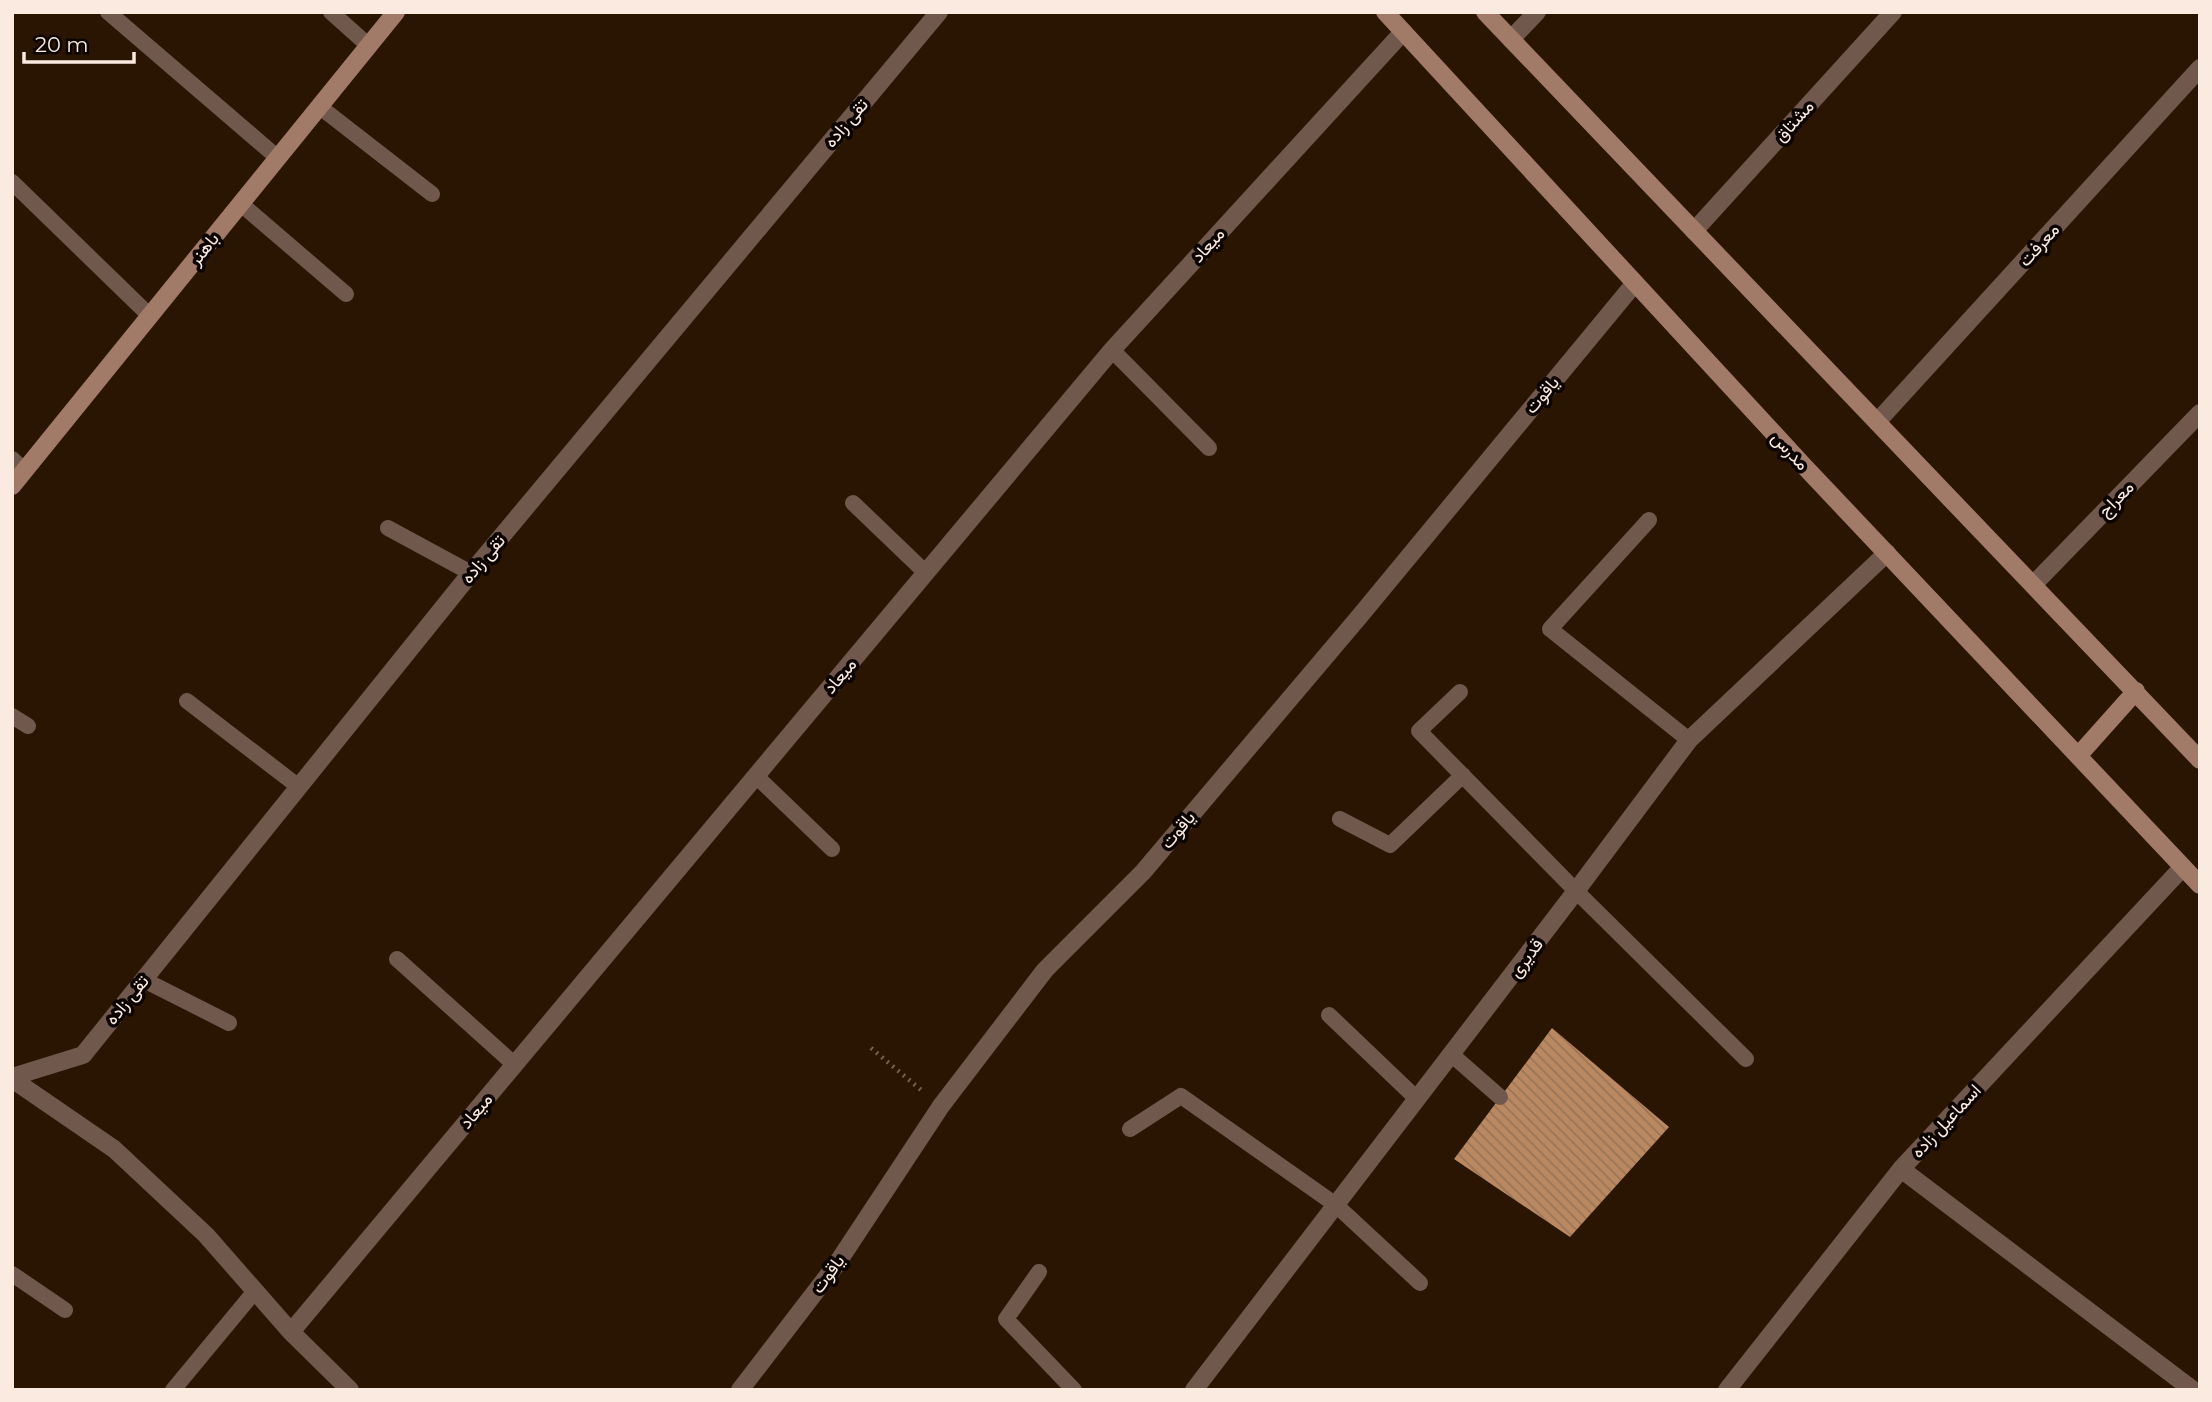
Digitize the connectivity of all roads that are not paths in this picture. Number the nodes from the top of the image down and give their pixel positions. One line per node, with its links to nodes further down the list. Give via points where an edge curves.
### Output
1 (108, 12): 14 (lane)
2 (331, 12): 11 (lane)
3 (396, 12): 11 (street, باهنر)
4 (939, 12): 32 (street, تقی زاده)
5 (1385, 12): 9 (street, مدرس)
6 (1485, 12): 10 (street)
7 (1537, 12): 10 (street)
8 (1893, 12): 18 (street, مشتاق)
9 (1402, 32): 19 (street, مدرس); 22 (street, میعاد)
10 (1511, 39): 18 (street)
11 (369, 46): 13 (street, باهنر)
12 (2200, 68): 24 (street, معرفت)
13 (320, 107): 14 (street, باهنر); 16 (lane)
14 (278, 158): 17 (street, باهنر)
15 (12, 182): 21 (lane)
16 (432, 194)
17 (241, 204): 20 (lane); 21 (street, باهنر)
18 (1695, 230): 24 (street)
19 (1634, 283): 31 (street, مدرس); 72 (street, یاقوت, via 1143,872 1045,970 941,1106 836,1265)
20 (346, 294)
21 (150, 316): 26 (street, باهنر)
22 (1112, 350): 25 (lane); 33 (street, میعاد)
23 (2200, 413): 34 (street, معراج)
24 (1877, 422): 34 (street)
25 (1209, 449)
26 (18, 465): 27 (street, باهنر)
27 (12, 486)
28 (853, 503): 33 (lane)
29 (1648, 520): 40 (lane, via 1550,629)
30 (388, 528): 32 (lane)
31 (1887, 553): 40 (street, قدیری); 41 (street, مدرس)
32 (471, 573): 45 (street, تقی زاده)
33 (926, 573): 44 (street, میعاد)
34 (2033, 585): 35 (street)
35 (2136, 691): 41 (street); 42 (street)
36 (1460, 692): 43 (lane, via 1419,731)
37 (187, 701): 45 (lane)
38 (12, 716): 39 (lane)
39 (28, 726)
40 (1689, 740): 50 (street, قدیری)
41 (2078, 756): 48 (street, مدرس)
42 (2200, 760)
43 (1463, 775): 46 (lane, via 1390,845); 50 (lane)
44 (756, 776): 47 (lane); 57 (street, میعاد)
45 (299, 787): 52 (street, تقی زاده)
46 (1340, 819)
47 (832, 849)
48 (2183, 867): 49 (street, مدرس); 62 (street, اسماعیل زاده)
49 (2200, 885)
50 (1576, 891): 55 (street, قدیری); 56 (lane)
51 (397, 959): 57 (lane)
52 (144, 979): 54 (lane); 58 (street, تقی زاده, via 83,1055)
53 (1329, 1016): 60 (lane)
54 (229, 1023)
55 (1451, 1054): 59 (lane); 60 (street, قدیری)
56 (1746, 1059)
57 (515, 1065): 69 (street, میعاد)
58 (12, 1078): 67 (street, via 114,1149 206,1234)
59 (1500, 1097)
60 (1417, 1099): 63 (street, قدیری)
61 (1130, 1129): 63 (lane, via 1181,1096)
62 (1901, 1169): 75 (street, اسماعیل زاده); 76 (street)
63 (1336, 1205): 66 (lane); 74 (street, قدیری)
64 (1038, 1272): 73 (lane, via 1006,1319)
65 (12, 1274): 68 (lane)
66 (1420, 1283)
67 (255, 1291): 69 (street); 70 (lane)
68 (65, 1310)
69 (291, 1332): 71 (street)
70 (173, 1390)
71 (350, 1390)
72 (740, 1390)
73 (1074, 1390)
74 (1195, 1390)
75 (1727, 1390)
76 (2193, 1390)

